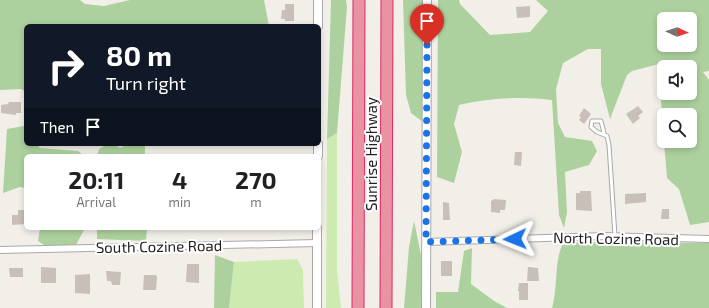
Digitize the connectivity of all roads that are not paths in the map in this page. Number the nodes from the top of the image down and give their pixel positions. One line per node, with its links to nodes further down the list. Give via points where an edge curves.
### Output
1 (318, 0): 5 (street)
2 (359, 0): 14 (highway, Sunrise Highway)
3 (387, 0): 15 (highway, Sunrise Highway)
4 (427, 0): 10 (street)
5 (318, 24)
6 (604, 133): 6 (lane, via 597,132 591,127 592,121 601,121); 8 (lane, via 609,145)
7 (317, 230): 11 (street)
8 (615, 236): 9 (street, North Cozine Road); 10 (street, North Cozine Road)
9 (709, 239)
10 (426, 242): 16 (street)
11 (317, 243): 12 (street, South Cozine Road); 13 (street)
12 (0, 250)
13 (317, 308)
14 (358, 308)
15 (386, 308)
16 (426, 308)

